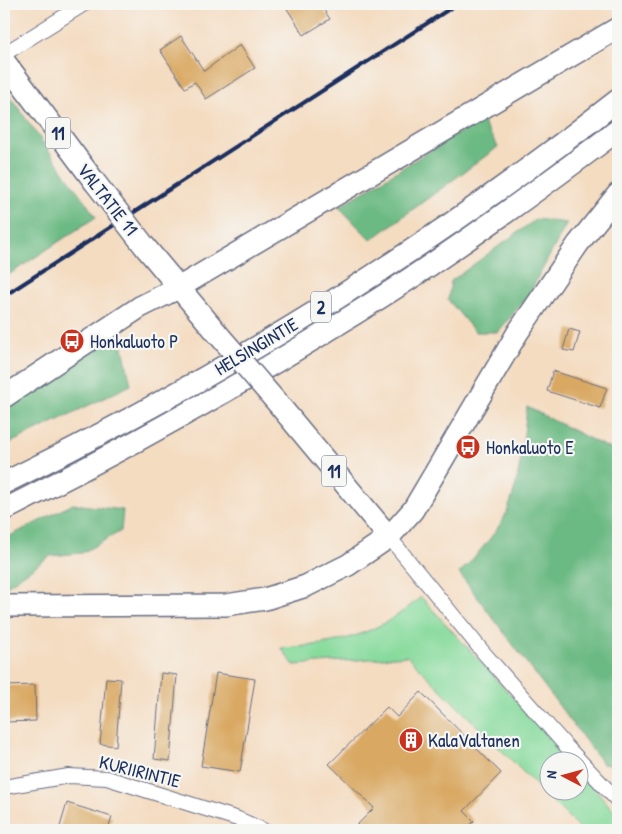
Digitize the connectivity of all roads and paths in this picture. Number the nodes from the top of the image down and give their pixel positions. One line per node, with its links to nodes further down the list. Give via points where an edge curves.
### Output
1 (84, 4): 3 (street)
2 (618, 28): 8 (highway)
3 (4, 54)
4 (4, 60): 8 (highway, VALTATIE 11 / 11, bridge)
5 (618, 100): 10 (highway, HELSINGINTIE / 2, via 502,187 270,339 180,391)
6 (618, 130): 11 (highway, HELSINGINTIE / 2, via 493,222 290,355 197,409)
7 (618, 194): 12 (highway, via 545,290 433,479 413,510)
8 (178, 288): 9 (highway, via 140,307); 12 (highway, 11, bridge)
9 (4, 397)
10 (4, 483)
11 (4, 510)
12 (389, 537): 13 (highway, via 348,565 306,586 265,599 226,605 161,607); 15 (street, via 566,746)
13 (4, 606)
14 (4, 787): 16 (street, KURIIRINTIE, via 69,776 107,778 238,818)
15 (617, 796)
16 (262, 830)

